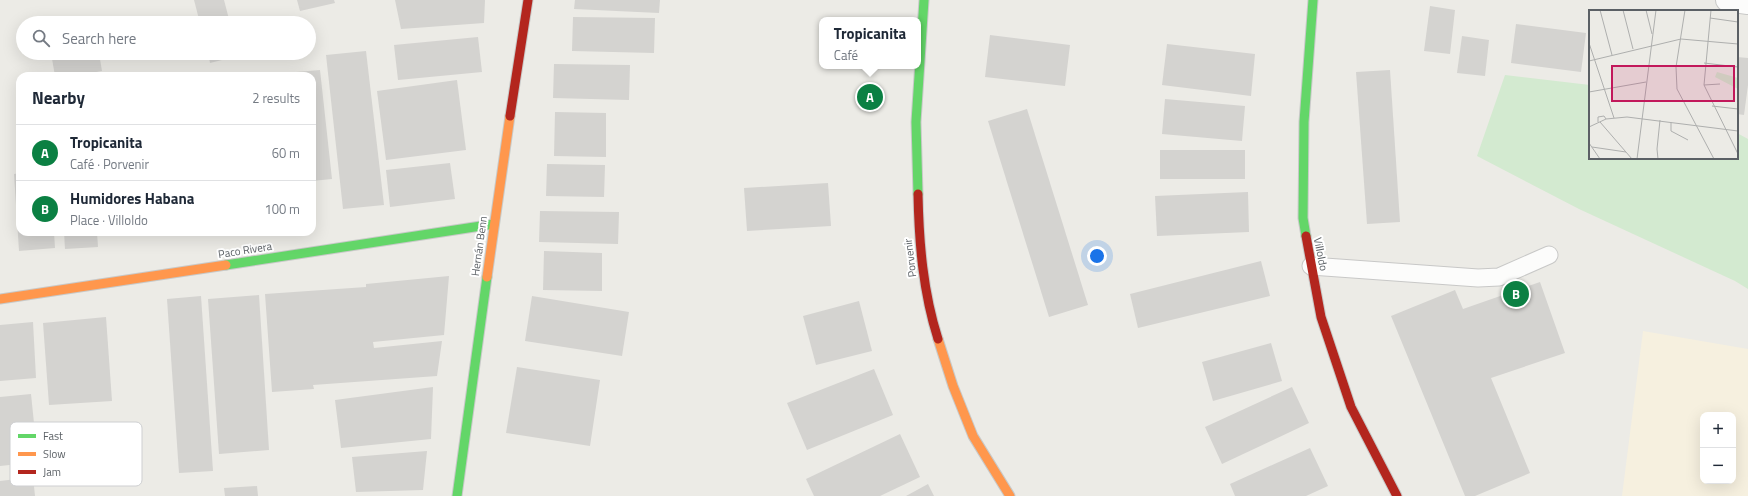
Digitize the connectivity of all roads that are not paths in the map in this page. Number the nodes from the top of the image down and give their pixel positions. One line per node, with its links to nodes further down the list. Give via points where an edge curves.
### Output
1 (528, 0): 8 (street, Hernán Benn)
2 (924, 0): 6 (street, Porvenir)
3 (1312, 0): 10 (street, Villoldo, via 1304,122 1303,218)
4 (1727, 0): 5 (street)
5 (1748, 3)
6 (921, 46)
7 (919, 69): 13 (street, Porvenir, via 916,122 919,244 932,321 973,436)
8 (494, 224): 11 (street, Paco Rivera); 12 (street, Hernán Benn)
9 (1549, 255): 10 (lane, via 1492,278)
10 (1311, 266): 14 (street, Villoldo, via 1322,317 1351,407)
11 (0, 299)
12 (457, 496)
13 (1010, 496)
14 (1397, 496)

